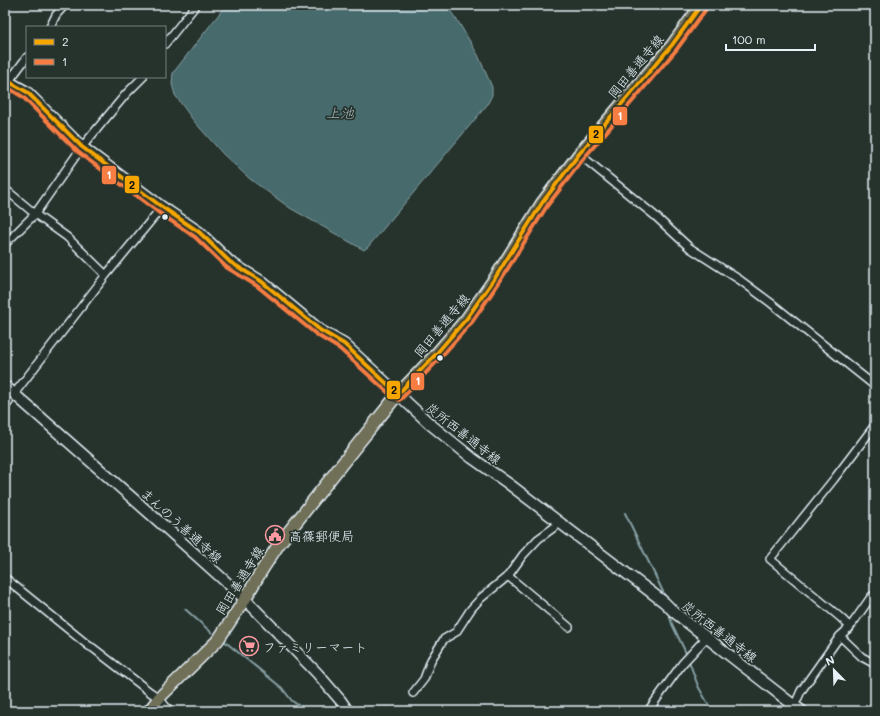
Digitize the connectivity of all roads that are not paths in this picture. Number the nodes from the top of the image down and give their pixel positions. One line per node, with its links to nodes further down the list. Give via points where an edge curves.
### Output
1 (65, 5): 4 (street)
2 (196, 5): 5 (street)
3 (701, 5): 10 (main road, 岡田善通寺線, via 672,45)
4 (50, 26)
5 (166, 43)
6 (26, 58): 8 (street)
7 (142, 78): 9 (street)
8 (7, 83): 9 (main road, 炭所西善通寺線, via 27,92)
9 (82, 147): 12 (main road, 炭所西善通寺線); 13 (street)
10 (579, 154): 17 (street, via 690,248 771,303); 18 (main road, 岡田善通寺線, via 542,203 467,318)
11 (5, 189): 13 (street)
12 (162, 207): 15 (street); 18 (main road, 炭所西善通寺線, via 199,232 230,262 261,281 320,330 344,344)
13 (35, 214): 14 (street); 15 (street, via 67,237)
14 (5, 244)
15 (106, 275): 19 (street)
16 (5, 386): 19 (main road, まんのう善通寺線)
17 (875, 386)
18 (398, 394): 21 (main road, 炭所西善通寺線, via 472,458); 25 (main road, 岡田善通寺線, via 279,544)
19 (9, 401): 25 (main road, まんのう善通寺線, via 155,518)
20 (875, 425): 27 (street, via 770,558)
21 (560, 523): 22 (street, via 538,539); 29 (main road, 炭所西善通寺線)
22 (508, 576): 26 (street); 31 (street, via 481,598 456,632 444,639 424,679)
23 (5, 578): 32 (street, via 89,646)
24 (875, 594): 27 (street)
25 (245, 599): 32 (main road, 岡田善通寺線, via 218,640); 36 (main road, まんのう善通寺線, via 317,673)
26 (569, 627)
27 (850, 627): 28 (street)
28 (840, 636): 30 (street, via 862,657); 33 (street)
29 (707, 637): 33 (main road, 炭所西善通寺線); 37 (street, via 682,664)
30 (875, 664)
31 (413, 693)
32 (159, 698): 34 (main road, 岡田善通寺線); 35 (street)
33 (792, 705): 38 (main road, 炭所西善通寺線)
34 (149, 711)
35 (171, 711)
36 (348, 711)
37 (648, 711)
38 (802, 711)

